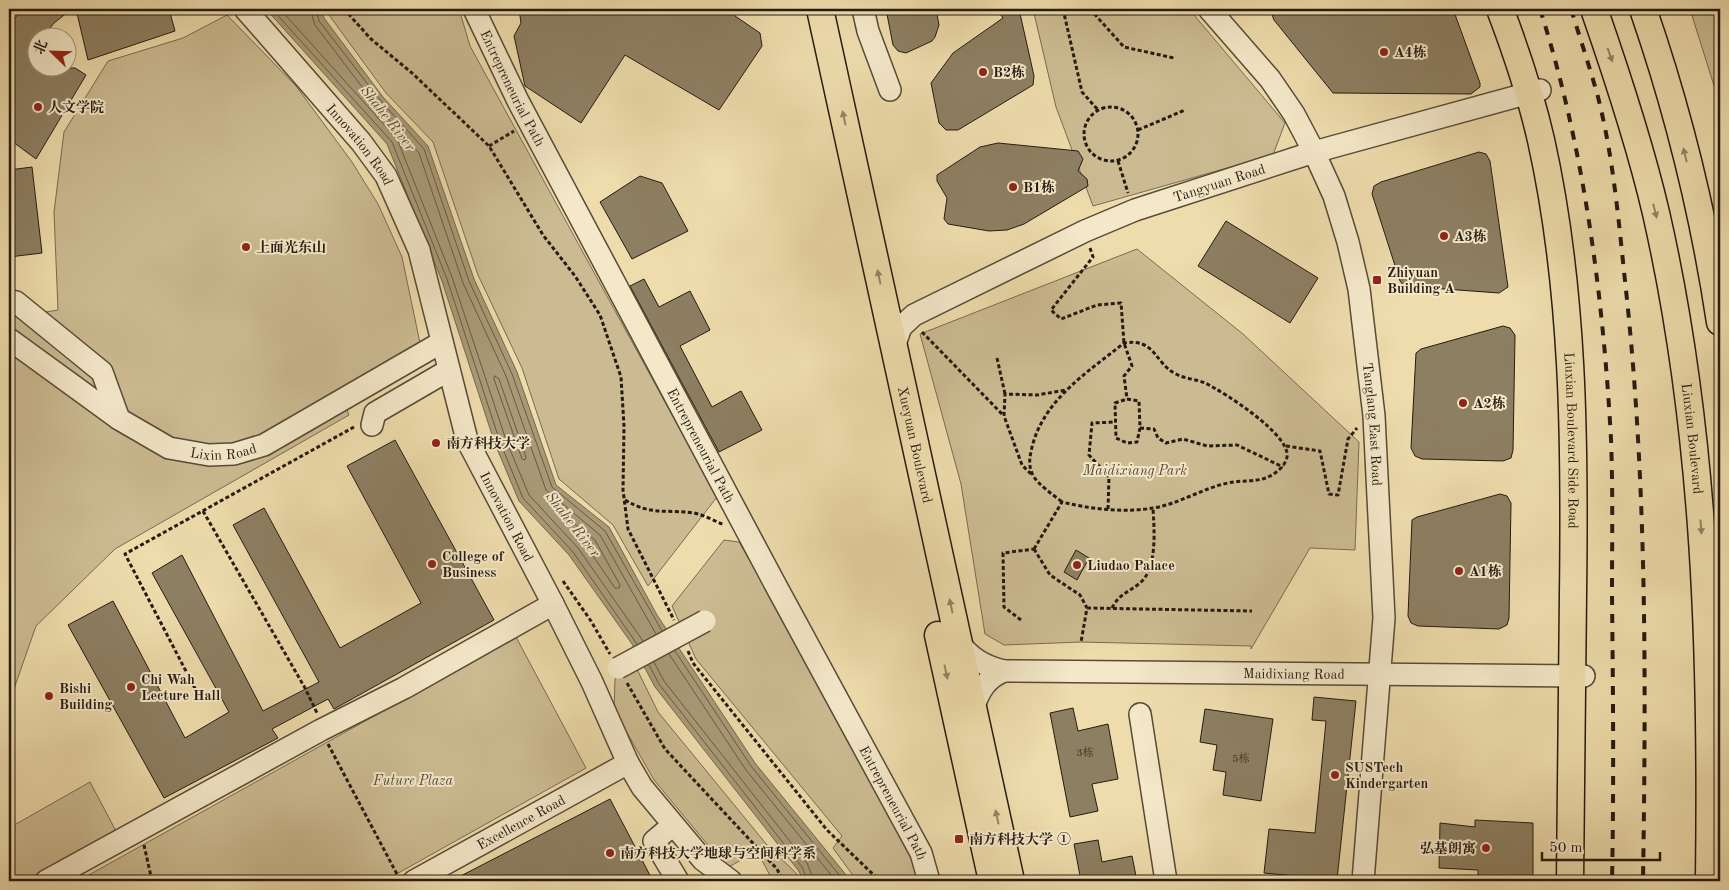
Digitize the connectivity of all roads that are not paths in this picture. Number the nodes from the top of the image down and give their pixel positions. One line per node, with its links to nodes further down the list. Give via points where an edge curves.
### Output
1 (245, 9): 19 (street, Innovation Road, via 361,142 386,176 419,250)
2 (474, 9): 39 (street, Entrepreneurial Path, via 749,536 922,853)
3 (803, 9): 40 (main road, Xueyuan Boulevard, one-way to 40)
4 (820, 9): 15 (main road, Xueyuan Boulevard, one-way to 4)
5 (863, 9): 11 (street)
6 (1210, 9): 13 (street, Tanglang East Road, via 1270,79)
7 (1500, 9): 12 (main road, Liuxian Boulevard Side Road)
8 (1516, 9): 12 (main road, Liuxian Boulevard Side Road, via 1528,44)
9 (1594, 9): 46 (main road, Liuxian Boulevard, one-way to 46, via 1616,71 1656,212 1677,319 1690,413 1707,629)
10 (1643, 9): 16 (main road, one-way to 10, via 1712,265 1655,43)
11 (890, 90)
12 (1534, 92): 13 (street, Tangyuan Road); 29 (main road, Liuxian Boulevard Side Road, via 1558,234 1568,326)
13 (1314, 152): 17 (street, Tangyuan Road, via 1135,210 1085,230); 28 (street, Tanglang East Road, via 1334,196 1359,290 1374,416 1384,618)
14 (9, 301): 22 (street, via 16,302 102,372)
15 (885, 304): 17 (street); 20 (main road, Xueyuan Boulevard)
16 (1720, 322)
17 (918, 324): 20 (street, Tangyuan Road, via 901,327)
18 (9, 340): 22 (street, Lixin Road)
19 (442, 342): 21 (street, Innovation Road); 22 (street, Lixin Road, via 264,445 234,454 209,455 169,448)
20 (894, 347): 26 (main road, Xueyuan Boulevard, one-way to 20)
21 (449, 370): 23 (street); 24 (street, Innovation Road, via 467,440)
22 (119, 419)
23 (365, 422)
24 (553, 604): 30 (street, Innovation Road); 35 (street)
25 (705, 621): 30 (street, bridge)
26 (959, 643): 27 (street, Maidixiang Road, via 978,662); 31 (main road, Xueyuan Boulevard)
27 (1004, 671): 28 (street, Maidixiang Road); 31 (street, via 985,683)
28 (1380, 674): 29 (street, Maidixiang Road); 43 (street, Tanglang East Road)
29 (1578, 676): 44 (main road, Liuxian Boulevard Side Road); 45 (main road, Liuxian Boulevard Side Road)
30 (592, 682): 33 (street, Innovation Road)
31 (973, 709): 41 (main road, Xueyuan Boulevard, one-way to 31)
32 (1140, 714): 42 (street)
33 (628, 763): 34 (street, Innovation Road, via 642,787); 36 (street, Excellence Road)
34 (673, 825): 37 (street, via 654,841); 38 (street, Innovation Road, via 703,860)
35 (46, 881)
36 (414, 881)
37 (678, 881)
38 (731, 881)
39 (929, 881)
40 (992, 881)
41 (1011, 881)
42 (1166, 881)
43 (1364, 881)
44 (1570, 881)
45 (1582, 881)
46 (1709, 881)

